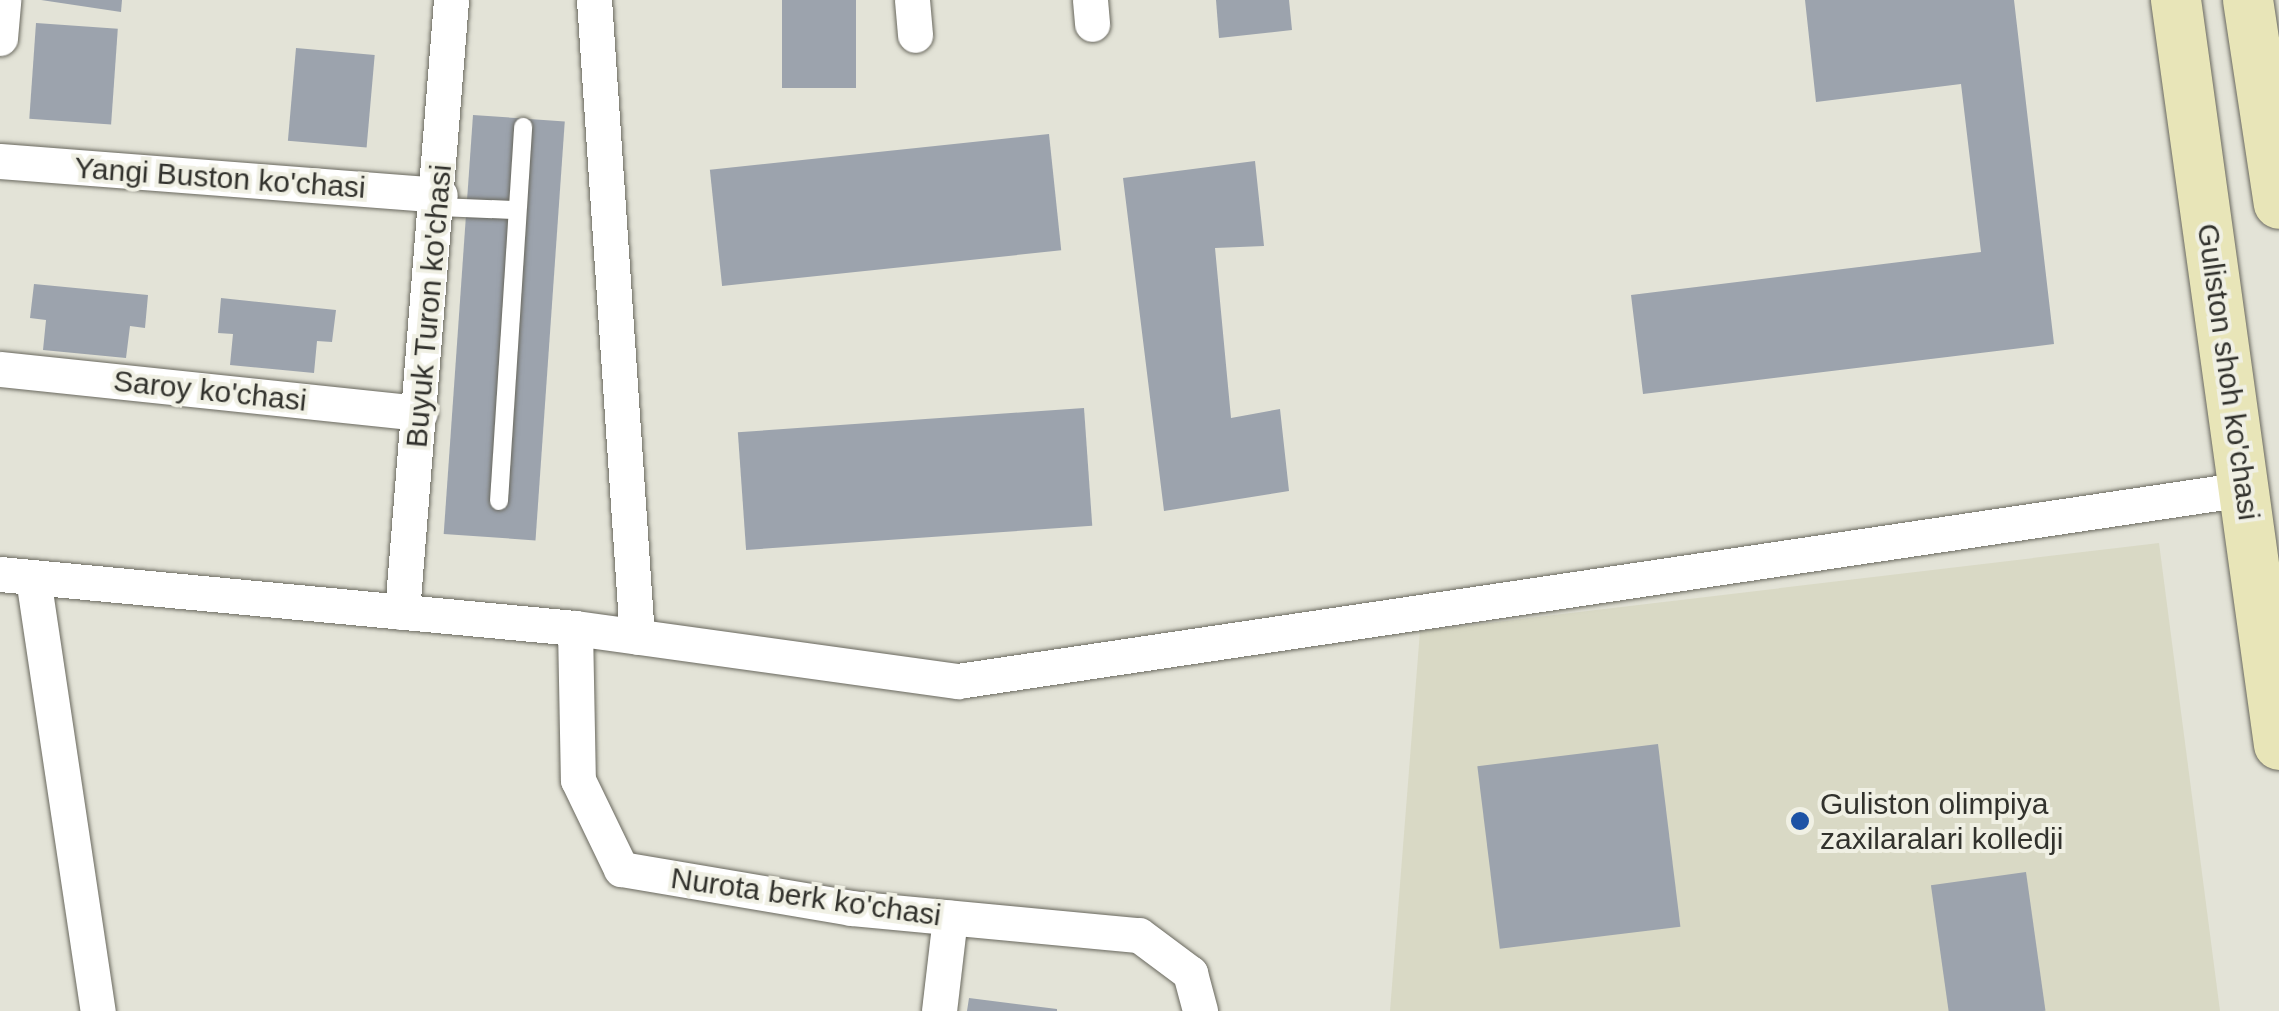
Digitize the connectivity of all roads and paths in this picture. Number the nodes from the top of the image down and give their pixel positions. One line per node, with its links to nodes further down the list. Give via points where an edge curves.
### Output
1 (3, 0): 6 (street)
2 (452, 0): 9 (street, Buyuk Turon ko'chasi)
3 (594, 0): 19 (street)
4 (2176, 0): 14 (main road, Guliston shoh ko'chasi)
5 (2248, 0): 10 (main road)
6 (0, 38)
7 (523, 127): 11 (lane)
8 (0, 161): 9 (street, Yangi Buston ko'chasi)
9 (439, 201): 11 (lane); 13 (street, Buyuk Turon ko'chasi)
10 (2279, 204)
11 (513, 210): 15 (lane)
12 (0, 368): 13 (street, Saroy ko'chasi)
13 (420, 413): 17 (street, Buyuk Turon ko'chasi)
14 (2244, 489): 19 (street, via 958,681); 20 (main road, Guliston shoh ko'chasi)
15 (498, 501)
16 (16, 576): 17 (street); 22 (street)
17 (402, 612): 18 (street)
18 (575, 628): 19 (street); 21 (street, Nurota berk ko'chasi, via 578,780 621,869)
19 (637, 637)
20 (2279, 745)
21 (950, 918): 23 (street); 24 (street, Nurota berk ko'chasi, via 1138,935 1190,973)
22 (98, 1011)
23 (939, 1011)
24 (1200, 1011)

